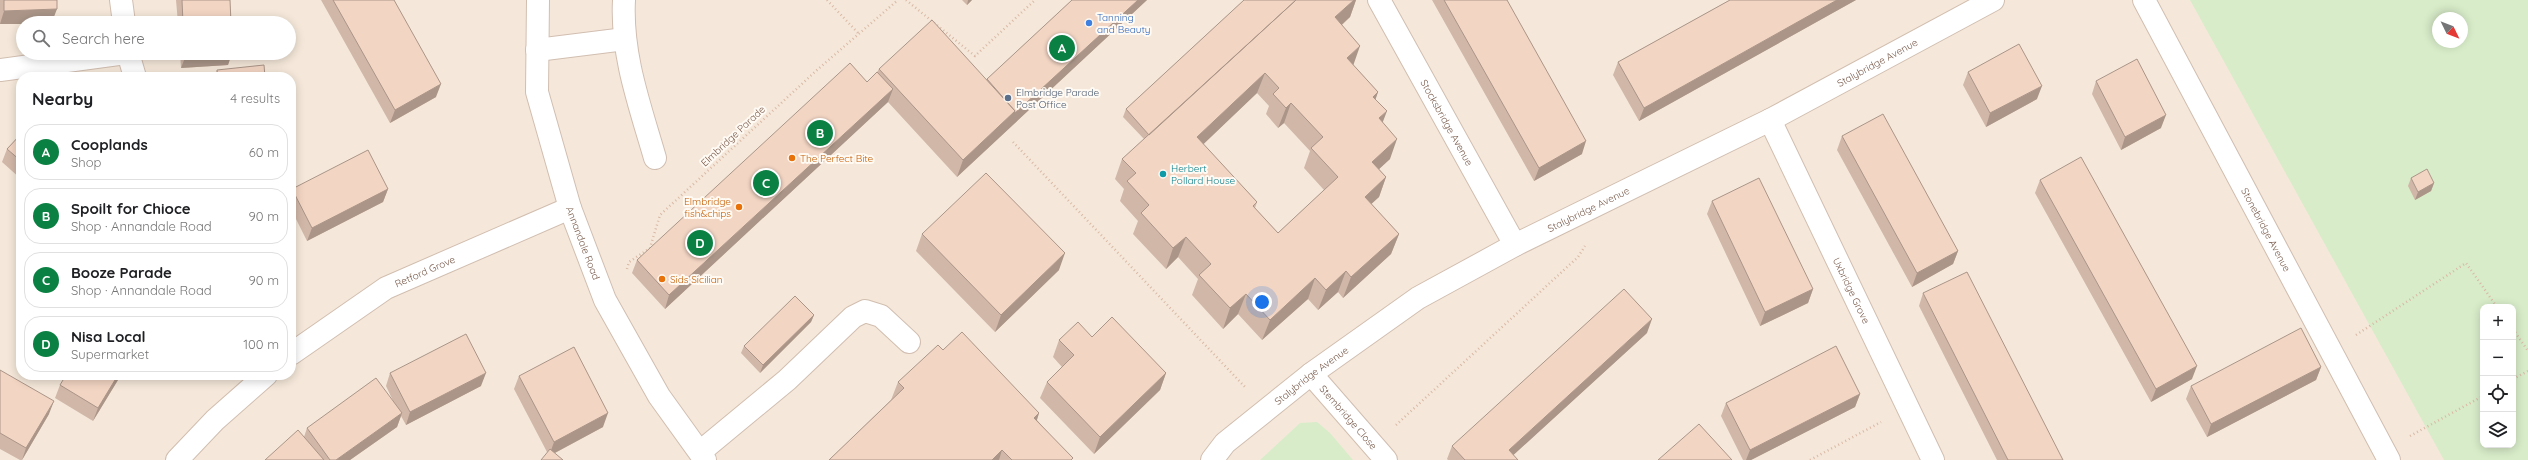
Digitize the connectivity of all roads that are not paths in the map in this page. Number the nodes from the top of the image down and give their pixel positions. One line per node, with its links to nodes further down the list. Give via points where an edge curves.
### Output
1 (120, 0): 7 (street)
2 (538, 0): 9 (street, Annandale Road)
3 (624, 0): 8 (street)
4 (1379, 0): 17 (street, Stocksbridge Avenue)
5 (1993, 0): 14 (street, Stalybridge Avenue)
6 (2144, 0): 23 (street, Stonebridge Avenue)
7 (123, 16)
8 (625, 39): 9 (street); 15 (street, via 630,72)
9 (537, 50): 16 (street, Annandale Road, via 537,92)
10 (75, 60): 12 (street)
11 (129, 60): 13 (street)
12 (0, 70)
13 (133, 72)
14 (1770, 120): 17 (street, Stalybridge Avenue); 27 (street, Uxbridge Grove)
15 (655, 158)
16 (570, 208): 19 (street, Retford Grove, via 386,288); 24 (street, Annandale Road, via 605,300 659,396)
17 (1516, 245): 20 (street, Stalybridge Avenue, via 1418,298)
18 (909, 342): 24 (street, via 881,316 865,311 853,317)
19 (296, 351)
20 (1311, 374): 22 (street, Stembridge Close); 26 (street, Stalybridge Avenue, via 1225,443)
21 (260, 380): 25 (street, via 214,420)
22 (1380, 453)
23 (2386, 455)
24 (702, 456)
25 (177, 460)
26 (1212, 460)
27 (1933, 460)

